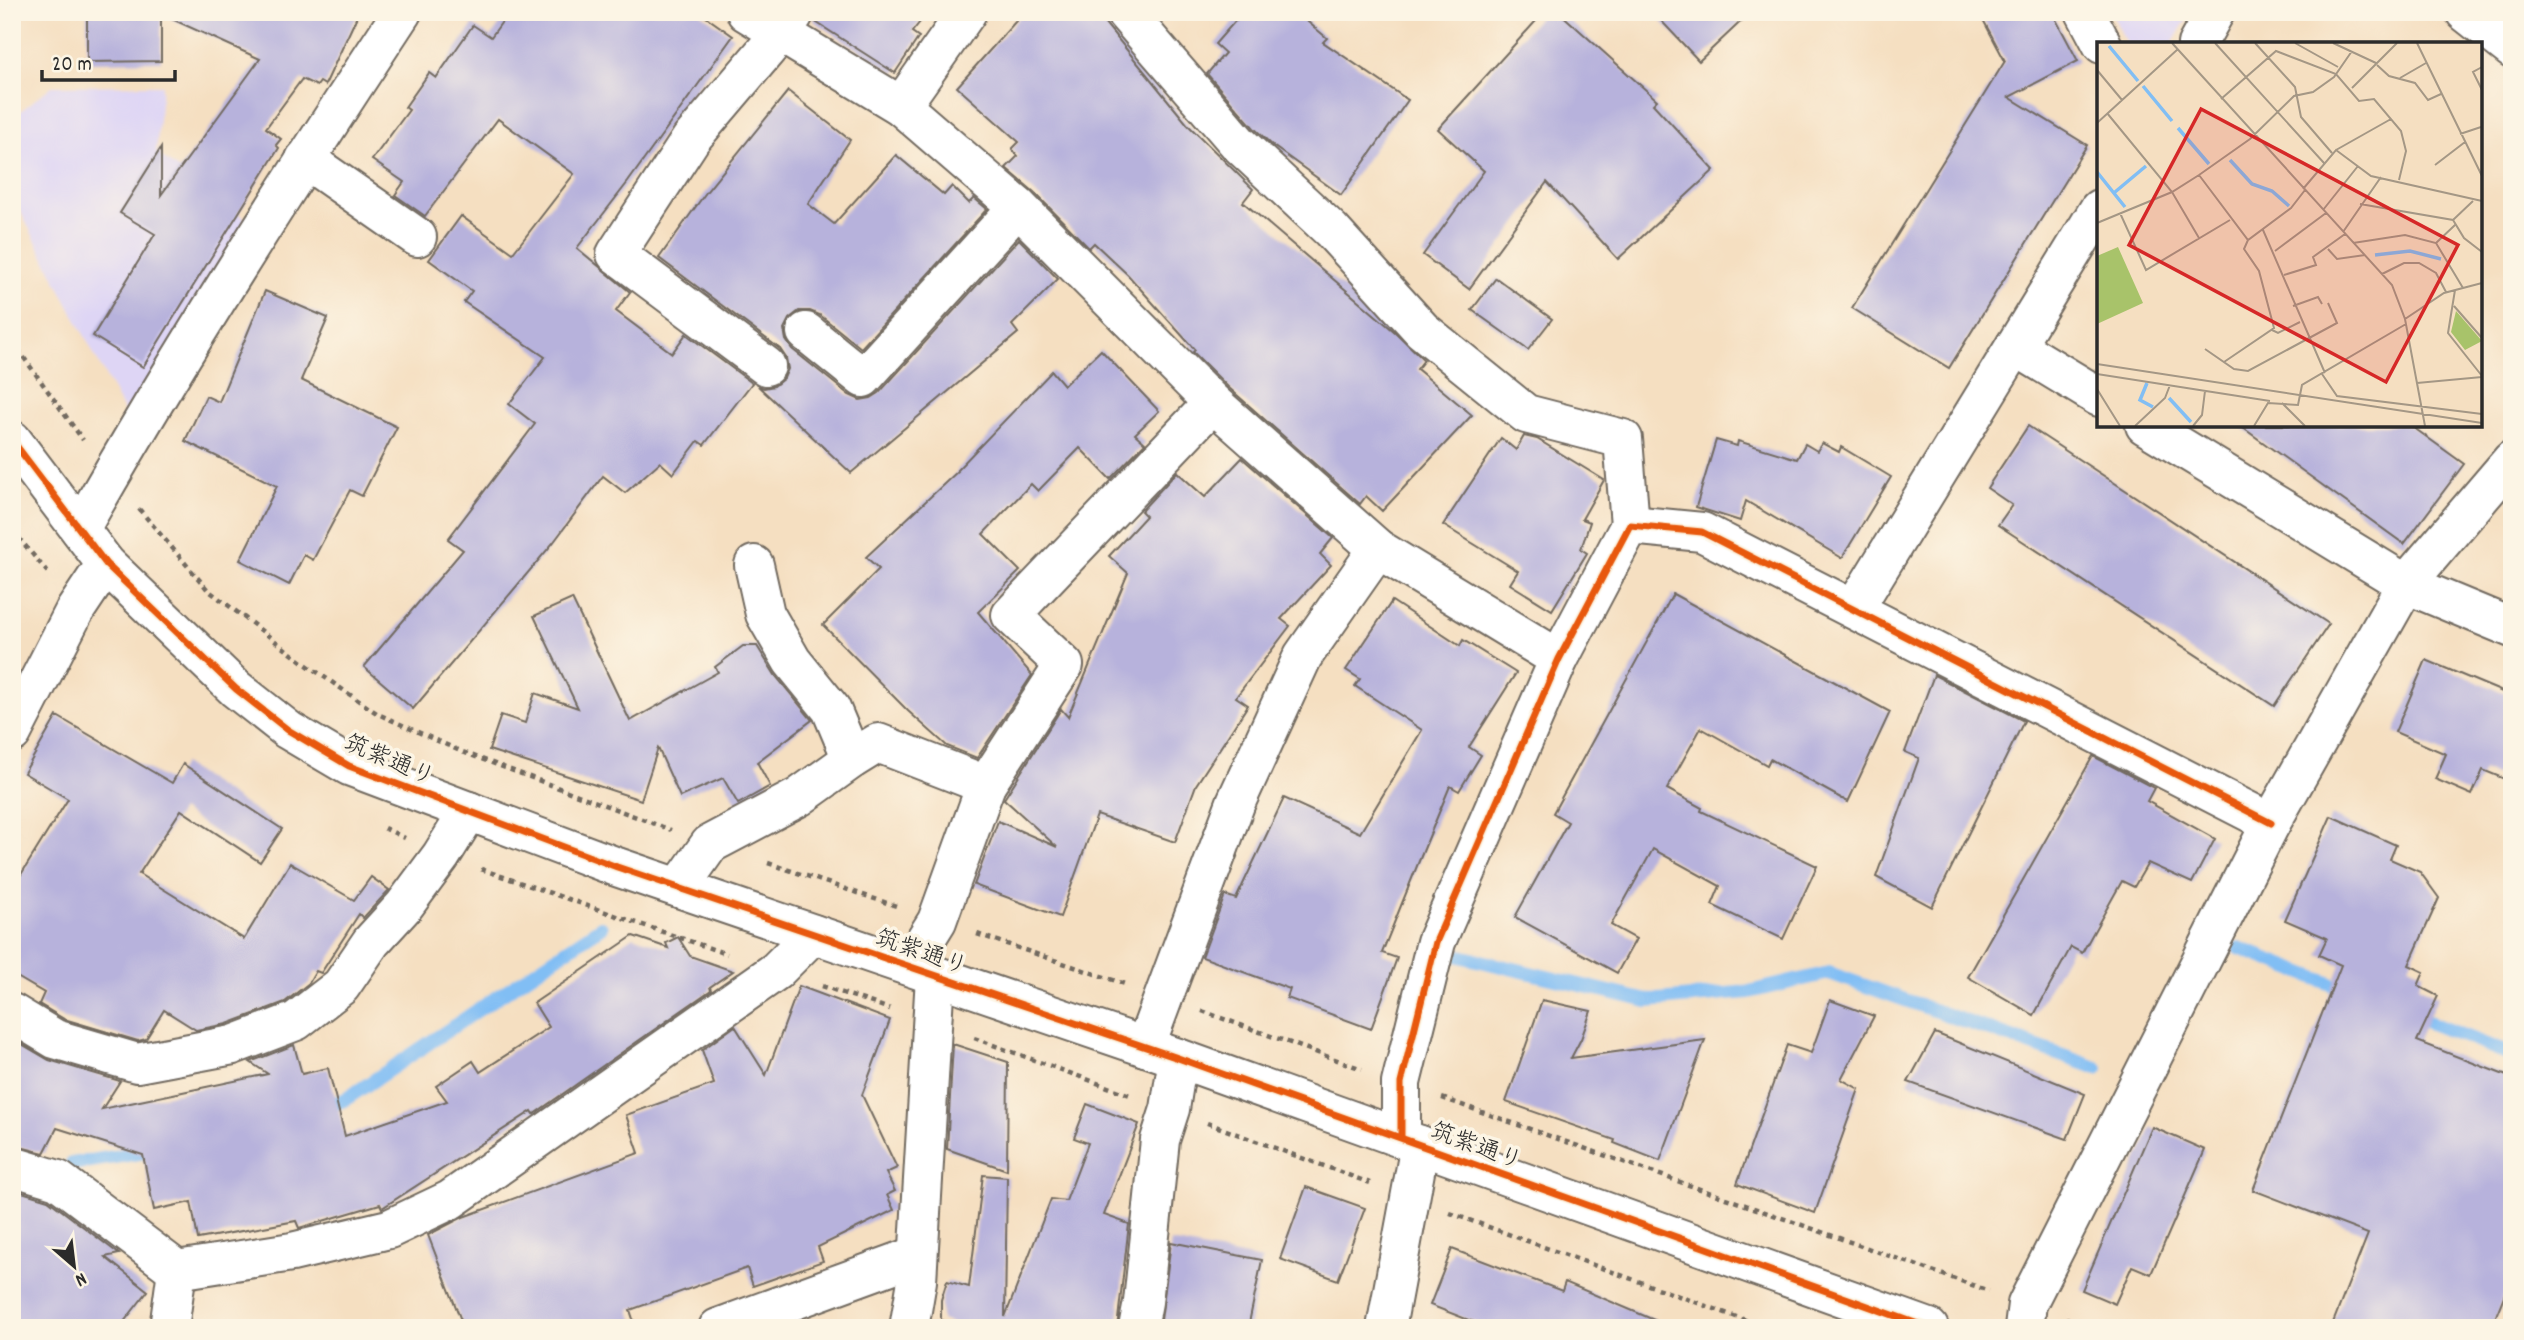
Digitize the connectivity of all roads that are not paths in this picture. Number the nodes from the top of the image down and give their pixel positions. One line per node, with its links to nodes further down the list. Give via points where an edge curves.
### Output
1 (402, 12): 13 (street)
2 (746, 12): 8 (street)
3 (967, 12): 12 (street)
4 (1125, 12): 25 (street, via 1238,143 1331,230 1422,330 1526,414 1623,439)
5 (2085, 12): 9 (street)
6 (2216, 12): 10 (street)
7 (2465, 12): 11 (street)
8 (788, 23): 12 (street); 19 (street, via 691,139 616,254)
9 (2101, 42)
10 (2198, 42)
11 (2512, 49)
12 (901, 106): 14 (street)
13 (305, 159): 16 (street); 26 (street)
14 (1018, 206): 17 (street, via 863,378); 21 (street)
15 (2097, 212): 18 (street)
16 (417, 237)
17 (806, 332)
18 (2015, 346): 20 (street); 31 (street)
19 (766, 366)
20 (2097, 396)
21 (1213, 403): 27 (street); 36 (street, via 1011,615 1064,664)
22 (2148, 427): 30 (street)
23 (12, 440): 26 (street, 筑紫通り)
24 (2512, 460): 30 (street)
25 (1630, 526): 31 (street, via 1702,532); 33 (street)
26 (80, 529): 28 (street, 筑紫通り)
27 (1378, 549): 33 (street); 43 (street, via 1303,656 1236,802 1162,996)
28 (106, 564): 34 (street, via 74,612); 37 (street, 筑紫通り, via 236,689 288,730 349,766)
29 (754, 565): 35 (street, via 765,614 792,661 831,709)
30 (2406, 584): 32 (street); 38 (street)
31 (1854, 610): 38 (street)
32 (2512, 628)
33 (1559, 659): 44 (street, via 1436,942 1401,1083)
34 (12, 733)
35 (852, 759): 36 (street, via 878,743); 39 (street, via 799,797 710,844)
36 (986, 785): 41 (street)
37 (470, 811): 39 (street, 筑紫通り); 42 (street, via 341,986 296,1021 233,1045 137,1063 55,1039)
38 (2271, 823): 48 (street)
39 (679, 888): 40 (street, 筑紫通り)
40 (814, 934): 41 (street, 筑紫通り); 47 (street, via 776,971 450,1200 389,1229 292,1252)
41 (922, 971): 43 (street, 筑紫通り); 46 (street)
42 (12, 1013)
43 (1162, 1053): 44 (street, 筑紫通り); 52 (street, via 1170,1109 1160,1140)
44 (1411, 1141): 53 (street); 54 (street, 筑紫通り)
45 (12, 1166): 47 (street, via 58,1180)
46 (918, 1255): 50 (street); 51 (street)
47 (177, 1270): 49 (street)
48 (2025, 1316)
49 (169, 1328)
50 (719, 1328)
51 (909, 1328)
52 (1139, 1328)
53 (1386, 1328)
54 (1929, 1328)

